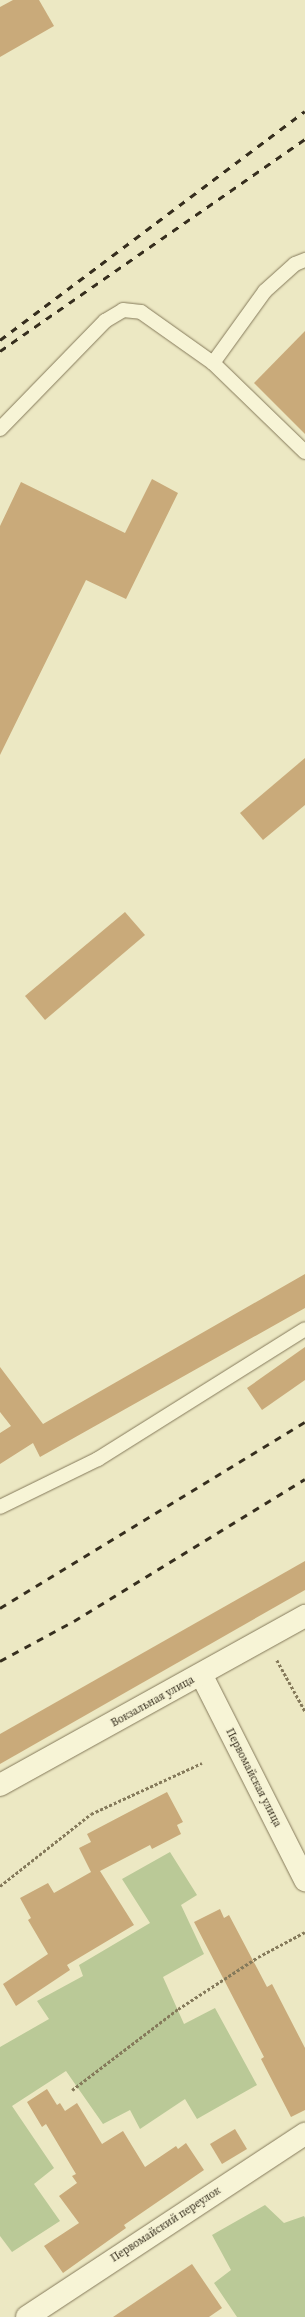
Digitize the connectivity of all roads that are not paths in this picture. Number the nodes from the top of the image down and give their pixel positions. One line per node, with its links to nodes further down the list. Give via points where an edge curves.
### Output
1 (305, 260): 2 (lane, via 295,264 265,291)
2 (213, 363): 3 (lane, via 140,312 123,310 105,321); 4 (lane)
3 (0, 428)
4 (305, 452)
5 (305, 1330): 6 (lane, via 98,1459)
6 (0, 1507)
7 (305, 1616): 8 (street, Вокзальная улица)
8 (202, 1676): 9 (street, Вокзальная улица); 10 (street, Первомайская улица)
9 (0, 1785)
10 (305, 1880)
11 (305, 2134): 12 (street, Первомайский переулок)
12 (27, 2317)

